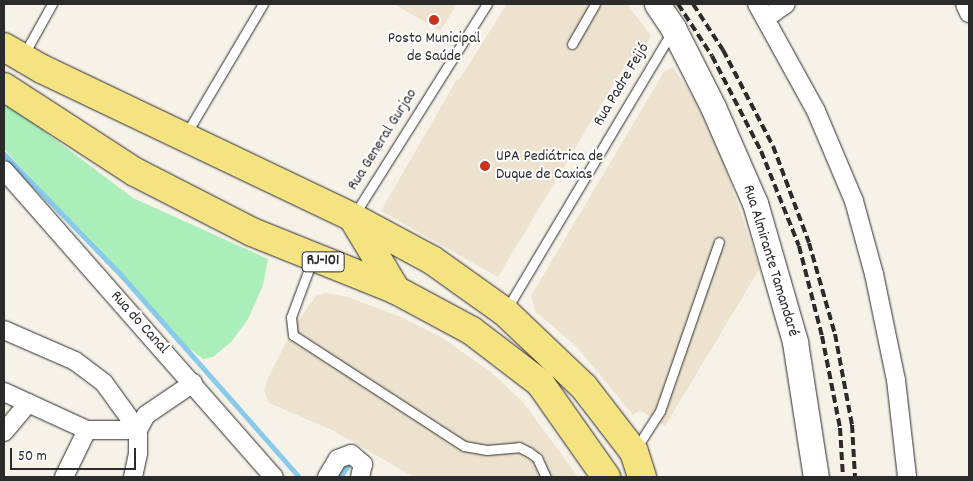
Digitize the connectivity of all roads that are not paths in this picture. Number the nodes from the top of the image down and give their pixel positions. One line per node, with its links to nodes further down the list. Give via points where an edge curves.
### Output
1 (52, 4): 12 (lane)
2 (262, 4): 14 (lane)
3 (487, 4): 16 (lane, Rua General Gurjao)
4 (595, 4): 11 (lane)
5 (657, 4): 10 (main road, Rua Almirante Tamandaré)
6 (786, 4): 8 (street)
7 (965, 4): 9 (street)
8 (762, 11): 37 (street, via 816,110 854,201 874,274 896,380)
9 (969, 13)
10 (673, 28): 20 (lane, Rua Padre Feijó); 36 (main road, Rua Almirante Tamandaré, via 756,203 794,342)
11 (572, 44)
12 (13, 52): 14 (main road)
13 (4, 87): 18 (main road, RJ-101, via 135,172 252,232)
14 (184, 139): 16 (main road)
15 (4, 170): 22 (street, Rua do Canal)
16 (352, 217): 19 (main road); 20 (main road, via 432,260)
17 (719, 242): 28 (lane)
18 (313, 258): 19 (main road, RJ-101); 34 (lane, via 291,317 293,335 464,446 487,450 518,447 529,452 537,458)
19 (396, 290): 35 (main road, RJ-101, via 472,331 540,383)
20 (505, 312): 28 (main road, via 584,387)
21 (4, 330): 26 (street, via 75,361 104,383)
22 (193, 383): 26 (street, via 146,415); 32 (street, Rua do Canal)
23 (4, 392): 24 (street)
24 (28, 403): 25 (street); 27 (street)
25 (87, 430): 26 (street); 30 (street)
26 (138, 430): 31 (street, via 138,454)
27 (4, 432)
28 (638, 465)
29 (361, 471): 33 (street, via 359,457 343,455)
30 (64, 477)
31 (133, 477)
32 (274, 477)
33 (327, 477)
34 (546, 477)
35 (606, 477)
36 (816, 477)
37 (907, 477)

